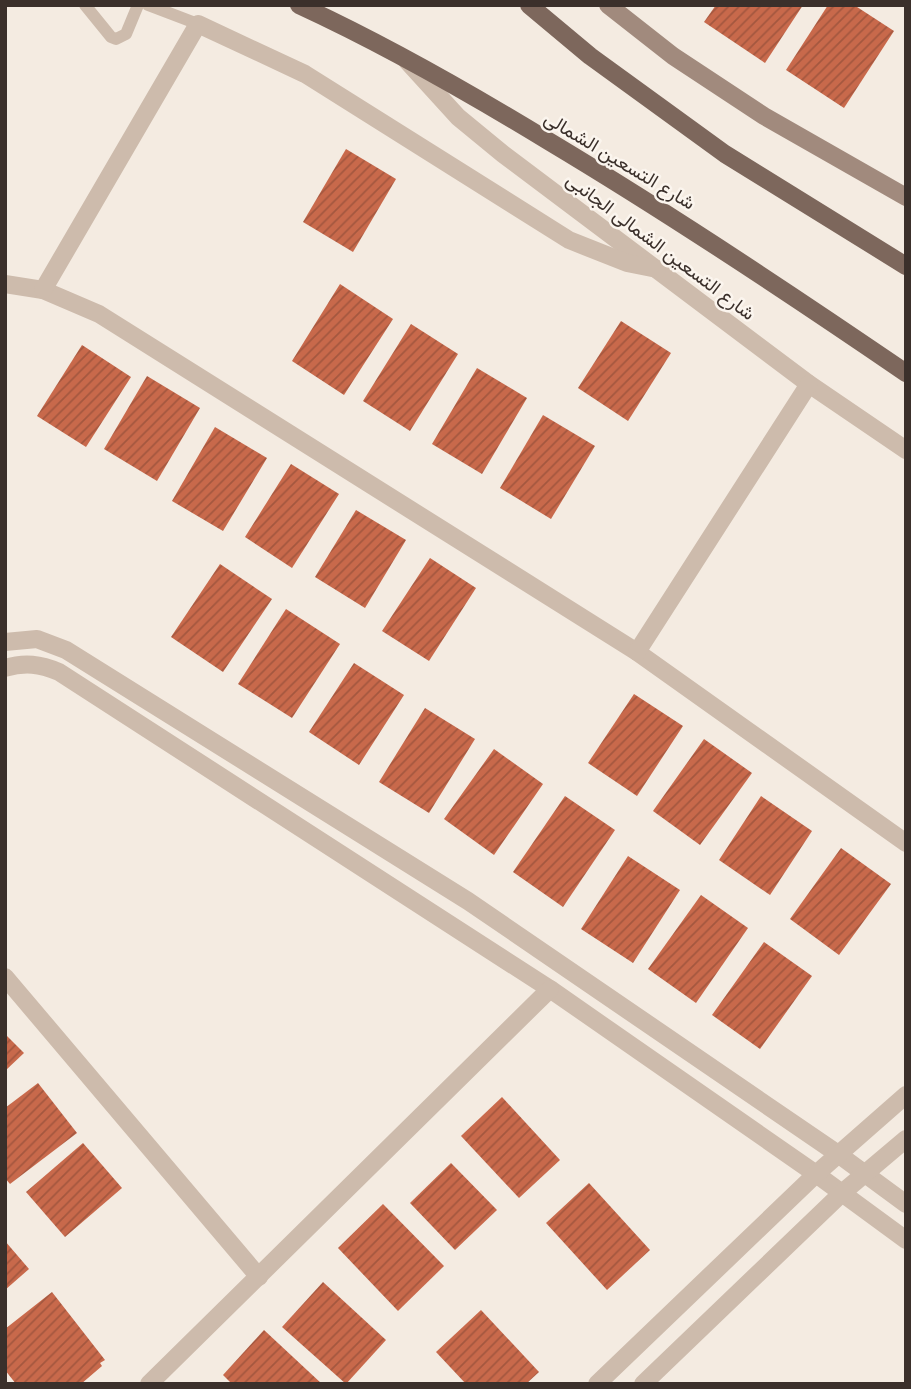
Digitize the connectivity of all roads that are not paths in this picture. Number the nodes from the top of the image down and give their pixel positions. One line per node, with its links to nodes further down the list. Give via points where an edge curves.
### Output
1 (85, 5): 2 (lane, via 116,38 126,34)
2 (138, 5)
3 (148, 5): 7 (lane)
4 (299, 5): 8 (main road, شارع التسعين الشمالى)
5 (530, 5): 10 (main road, via 725,154)
6 (608, 5): 9 (street, via 673,56 764,117)
7 (198, 24): 11 (street, via 315,81 569,240 627,263); 13 (street)
8 (405, 59): 11 (street, شارع التسعين الشمالى الجانبى, via 458,117); 14 (main road, شارع التسعين الشمالى, via 644,198)
9 (906, 197)
10 (906, 265)
11 (657, 269): 15 (street, شارع التسعين الشمالى الجانبى)
12 (5, 284): 13 (street)
13 (43, 290): 18 (street, via 99,314)
14 (906, 373)
15 (809, 384): 16 (street, شارع التسعين الشمالى الجانبى); 18 (street)
16 (906, 450)
17 (5, 642): 25 (street, via 37,639 66,650 468,901)
18 (637, 652): 20 (street)
19 (5, 668): 22 (street, via 38,664 59,672)
20 (906, 843)
21 (5, 977): 31 (street)
22 (550, 989): 26 (street); 31 (street)
23 (906, 1095): 25 (street)
24 (906, 1139): 27 (street)
25 (838, 1154): 26 (street); 27 (street)
26 (816, 1174): 28 (street); 33 (street)
27 (865, 1174): 28 (street); 29 (street)
28 (842, 1194): 30 (street); 34 (street)
29 (906, 1204)
30 (906, 1240)
31 (259, 1277): 32 (street)
32 (149, 1384)
33 (597, 1384)
34 (643, 1384)

